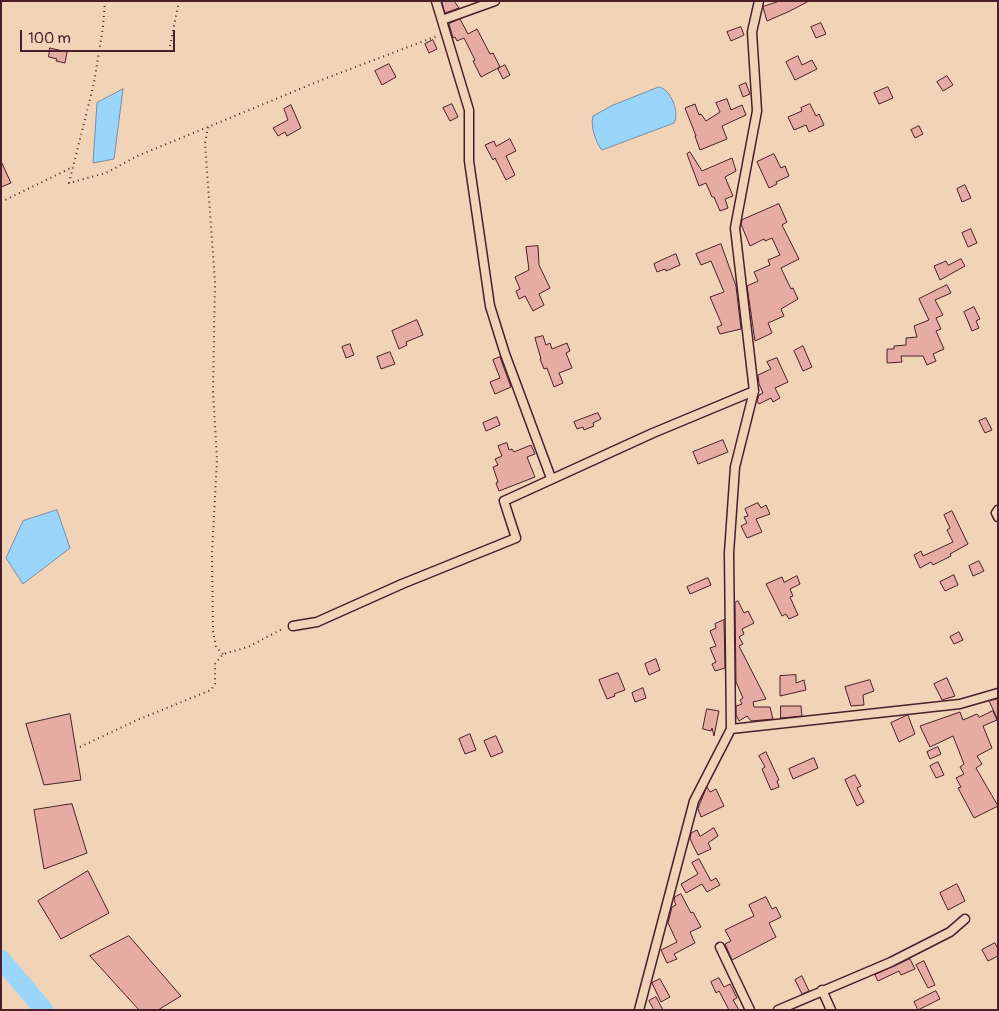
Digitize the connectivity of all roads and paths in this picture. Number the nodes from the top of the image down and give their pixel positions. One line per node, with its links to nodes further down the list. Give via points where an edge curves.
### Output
1 (105, 1): 10 (path, via 94,83)
2 (179, 1): 8 (path)
3 (436, 1): 6 (street)
4 (495, 1): 6 (street)
5 (759, 1): 12 (street, via 752,32 757,111 735,228)
6 (442, 20): 7 (street)
7 (446, 32): 9 (path); 13 (street, via 468,110 470,162 490,306)
8 (170, 46)
9 (208, 127): 10 (path, via 106,173 69,183); 17 (path, via 205,143 215,282 213,392 217,459 212,554 213,631 216,647)
10 (73, 167): 11 (path)
11 (1, 202)
12 (754, 391): 13 (street); 19 (street, via 735,467 729,553)
13 (551, 478): 16 (street, via 504,500 516,538 317,622)
14 (998, 510): 15 (street)
15 (998, 517)
16 (293, 626): 17 (path, via 248,647)
17 (223, 654): 20 (path, via 215,664 215,684 211,690)
18 (998, 692): 19 (street, via 960,704)
19 (731, 729): 24 (street, via 694,801)
20 (80, 747)
21 (965, 918): 23 (street, via 950,932 891,962)
22 (720, 948): 25 (street)
23 (822, 990): 26 (street); 27 (street)
24 (639, 1010)
25 (750, 1010)
26 (778, 1010)
27 (831, 1010)

